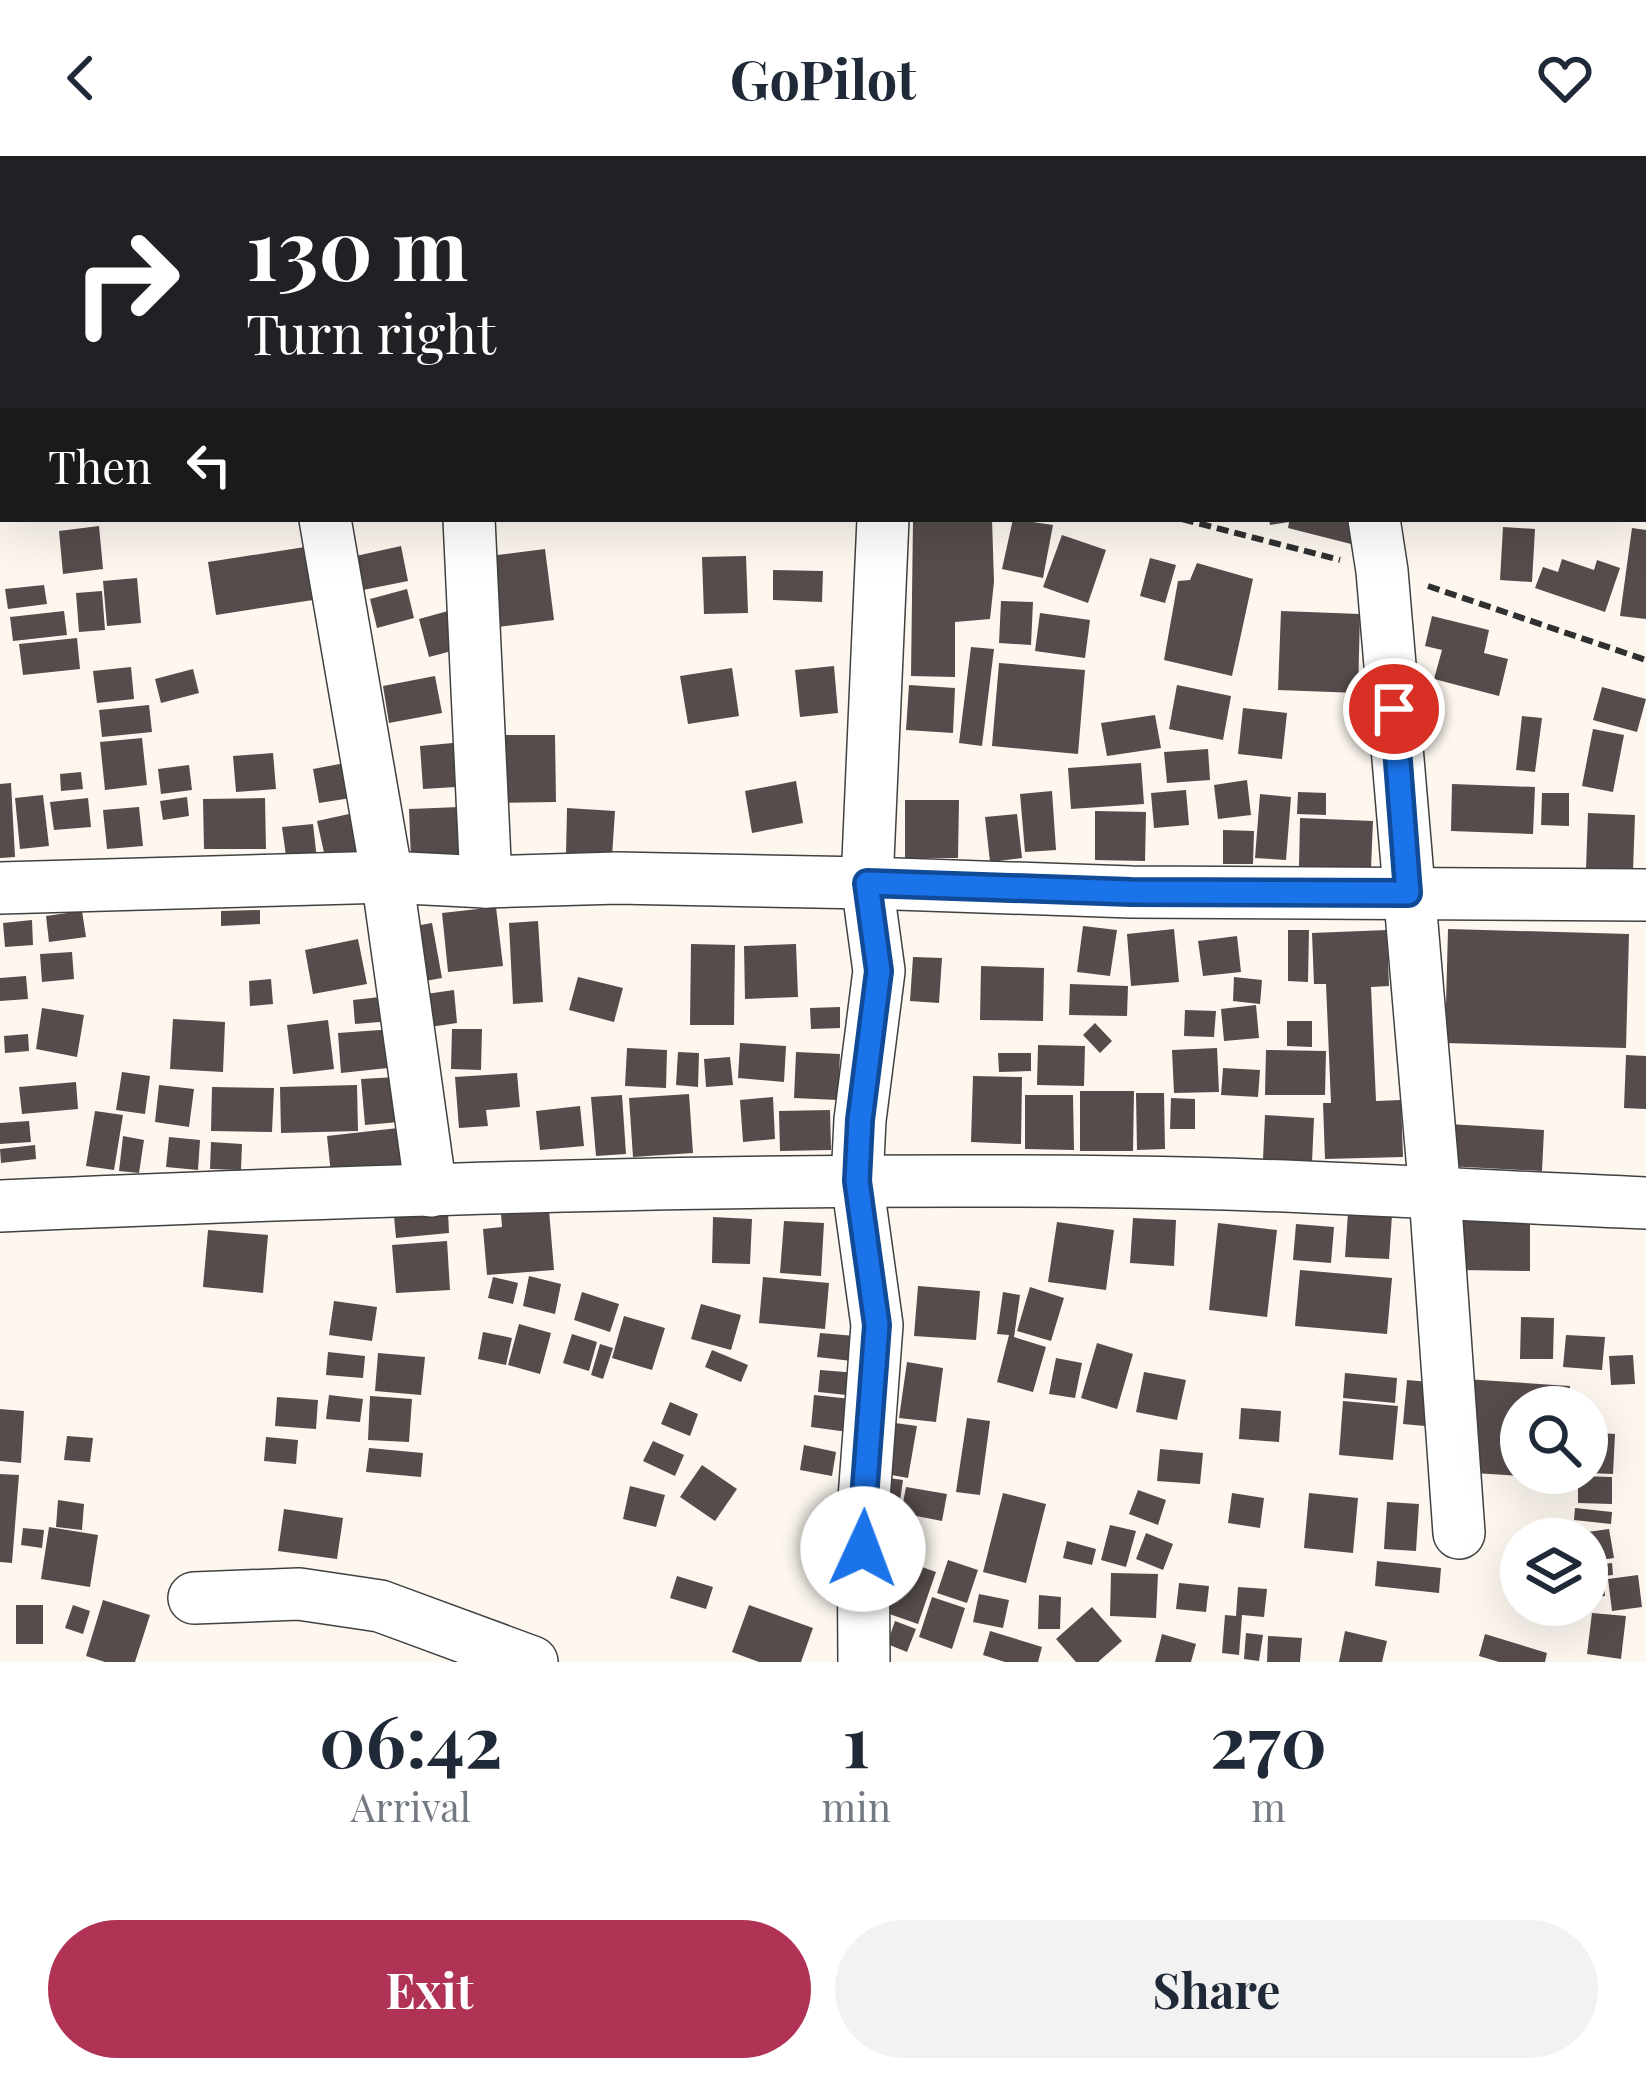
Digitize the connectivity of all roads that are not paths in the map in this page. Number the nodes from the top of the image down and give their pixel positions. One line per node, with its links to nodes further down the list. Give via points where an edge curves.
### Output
1 (326, 522): 5 (street)
2 (469, 522): 6 (street)
3 (883, 522): 7 (street)
4 (1374, 522): 9 (street)
5 (387, 878): 6 (street); 8 (street); 12 (street)
6 (486, 883): 7 (street)
7 (867, 883): 9 (street); 11 (street, via 879,971)
8 (0, 888)
9 (1408, 893): 10 (street); 13 (street)
10 (1646, 895)
11 (857, 1181): 12 (street); 13 (street); 19 (street, via 877,1325 863,1512)
12 (431, 1191): 15 (street)
13 (1436, 1194): 14 (street); 16 (street)
14 (1646, 1203)
15 (0, 1206)
16 (1459, 1533)
17 (194, 1598): 18 (street, via 299,1594 380,1606)
18 (532, 1662)
19 (864, 1662)

